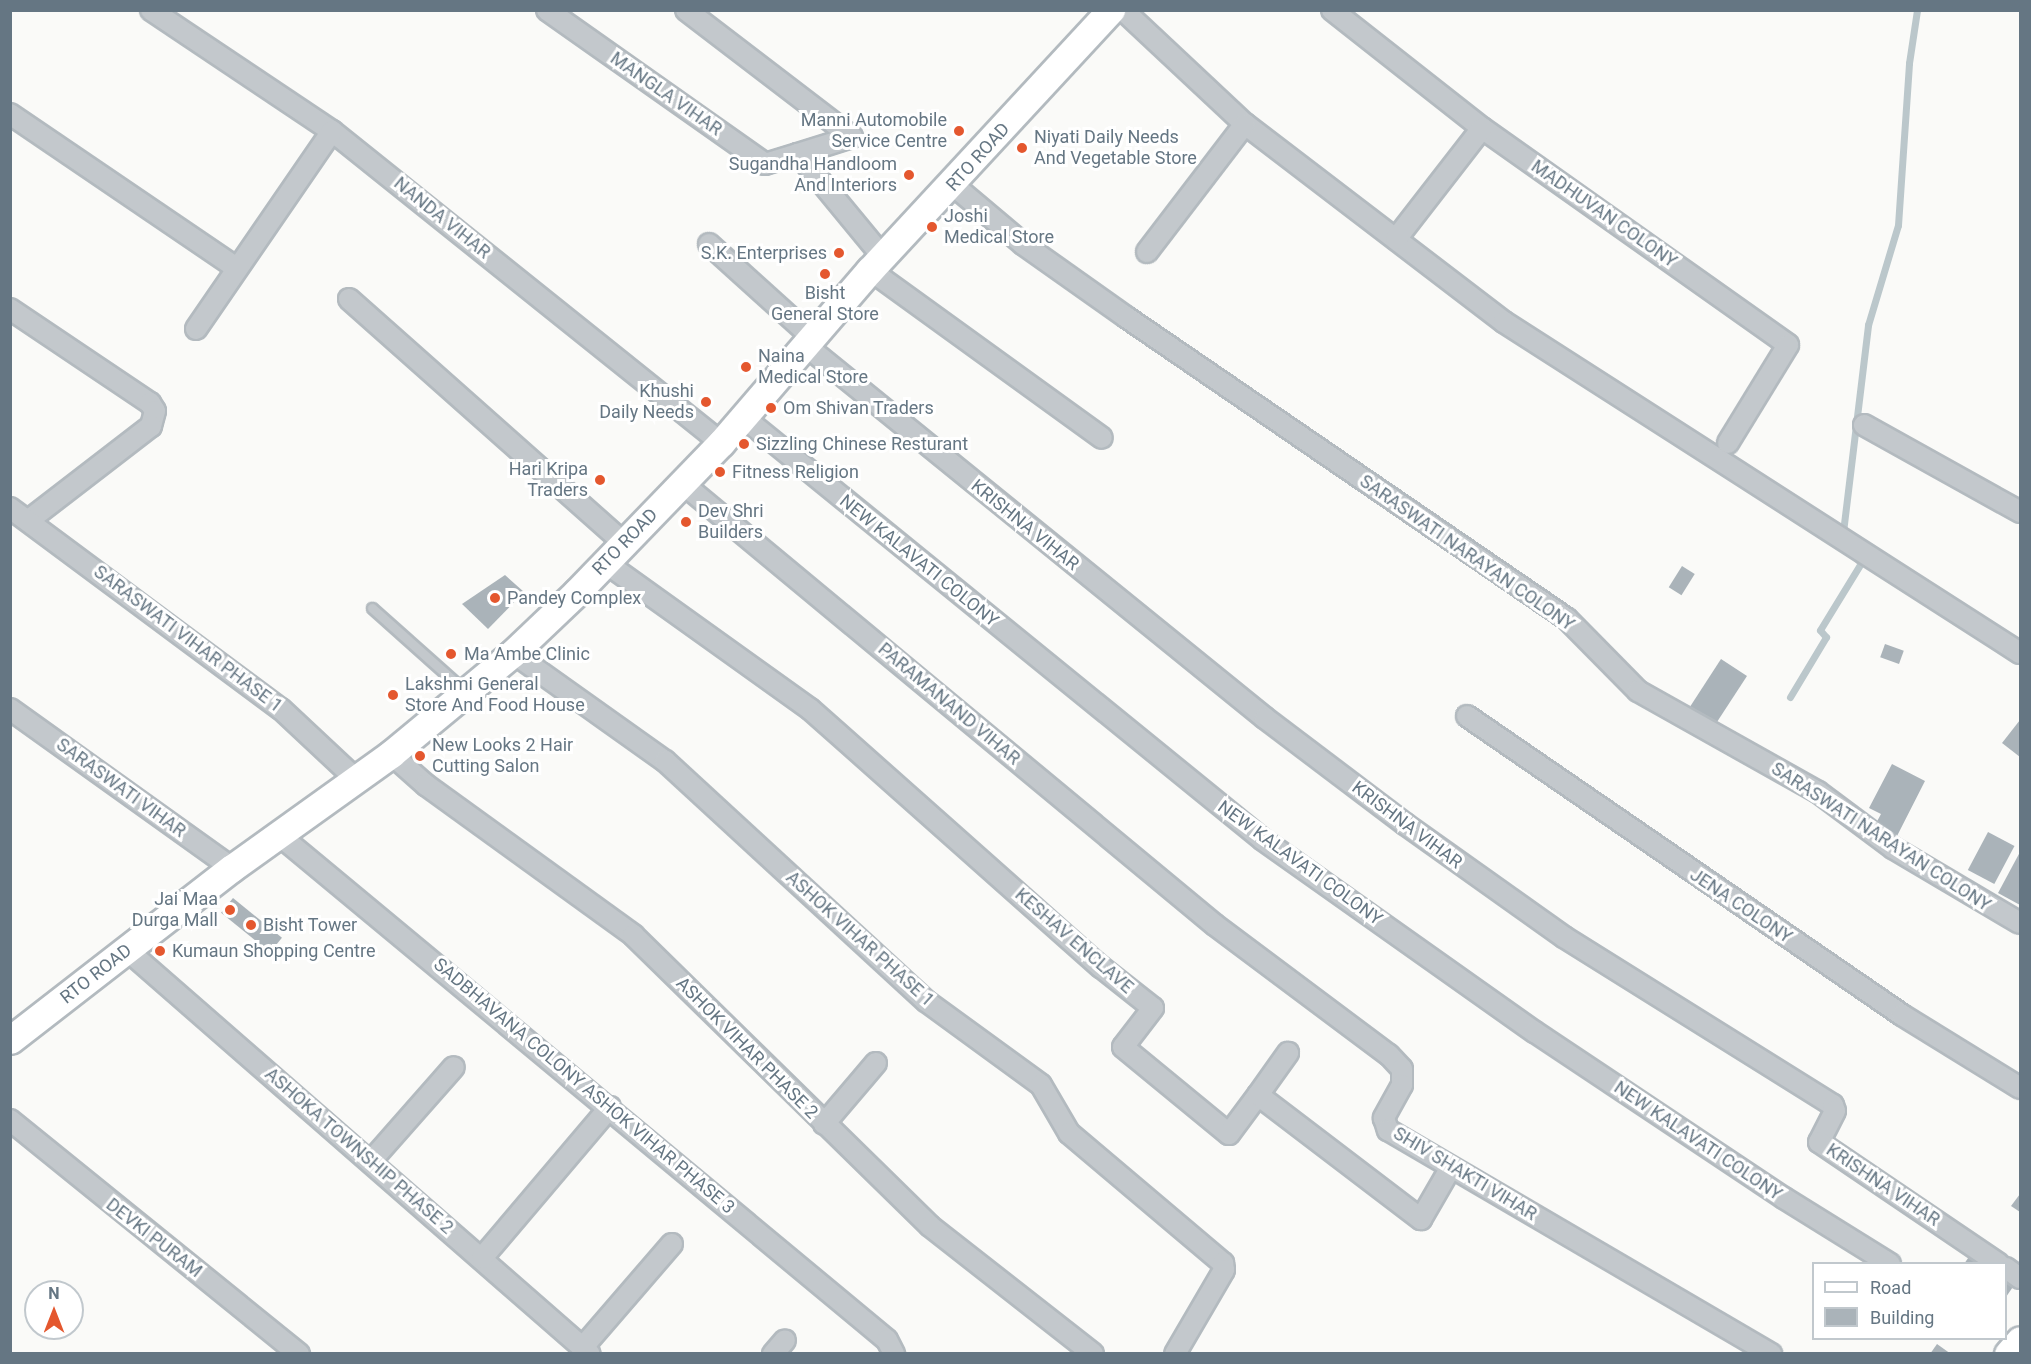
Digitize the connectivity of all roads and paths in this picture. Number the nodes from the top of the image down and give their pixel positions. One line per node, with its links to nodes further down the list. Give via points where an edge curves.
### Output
1 (151, 10): 10 (street, NANDA VIHAR)
2 (548, 10): 11 (street, MANGLA VIHAR, via 765,164)
3 (686, 10): 11 (street, via 852,136)
4 (1111, 10): 12 (street, RTO ROAD)
5 (1123, 10): 8 (street)
6 (1332, 10): 9 (street, MADHUVAN COLONY)
7 (10, 114): 17 (street)
8 (1245, 124): 13 (street); 15 (street)
9 (1482, 128): 13 (street); 26 (street, MADHUVAN COLONY, via 1788,345)
10 (332, 131): 17 (street); 25 (street, NANDA VIHAR)
11 (798, 154): 16 (street)
12 (953, 185): 16 (street, RTO ROAD); 43 (street, SARASWATI NARAYAN COLONY, via 1023,244 1126,317 1567,620 1638,691 1818,792 1893,848)
13 (1396, 239): 35 (street, via 1504,322)
14 (709, 244): 21 (street)
15 (1147, 252)
16 (877, 263): 21 (street, RTO ROAD); 24 (street)
17 (237, 268): 20 (street)
18 (349, 299): 31 (street)
19 (10, 309): 30 (street, via 155,411 151,426)
20 (196, 329)
21 (809, 341): 22 (street, RTO ROAD); 60 (street, KRISHNA VIHAR, via 1018,520 1405,824 1564,937 1833,1105 1834,1111 1819,1142)
22 (742, 417): 25 (street, RTO ROAD); 59 (street, NEW KALAVATI COLONY, via 1262,839 1545,1039 1784,1198)
23 (1864, 425): 29 (street)
24 (1102, 438)
25 (721, 442): 27 (street, RTO ROAD)
26 (1728, 442)
27 (682, 483): 31 (street, RTO ROAD); 44 (street, PARAMANAND VIHAR)
28 (10, 508): 30 (street, SARASWATI VIHAR PHASE 1)
29 (2020, 512)
30 (29, 520): 40 (street, SARASWATI VIHAR PHASE 1, via 281,709)
31 (624, 543): 32 (street, RTO ROAD)
32 (606, 563): 34 (street, RTO ROAD); 51 (street, KESHAV ENCLAVE, via 810,709 1101,967 1153,1008 1122,1047 1229,1134)
33 (372, 608): 36 (lane)
34 (513, 652): 36 (street, RTO ROAD); 67 (street, ASHOK VIHAR PHASE 1, via 665,761 926,1001 990,1044 1041,1085 1069,1133 1223,1263 1224,1270)
35 (2020, 653)
36 (466, 692): 39 (street, RTO ROAD)
37 (10, 709): 42 (street, SARASWATI VIHAR)
38 (1467, 716): 50 (street, JENA COLONY, via 1902,1015)
39 (391, 754): 40 (street, RTO ROAD); 54 (street, ASHOK VIHAR PHASE 2, via 426,784 633,935)
40 (357, 780): 41 (street, RTO ROAD)
41 (279, 835): 42 (street, RTO ROAD); 52 (street, SADBHAVANA COLONY ASHOK VIHAR PHASE 3)
42 (232, 868): 45 (street, RTO ROAD)
43 (2020, 923)
44 (1215, 926): 56 (street, SHIV SHAKTI VIHAR, via 1402,1069 1402,1085 1384,1118 1388,1130)
45 (128, 950): 46 (street, RTO ROAD); 55 (street, ASHOKA TOWNSHIP PHASE 2)
46 (10, 1040)
47 (1288, 1053): 51 (street)
48 (876, 1063): 54 (street)
49 (454, 1067): 55 (street)
50 (2020, 1088)
51 (1258, 1095): 56 (street, via 1417,1218 1423,1217)
52 (610, 1107): 58 (street); 63 (street, SADBHAVANA COLONY ASHOK VIHAR PHASE 3)
53 (10, 1120): 65 (street, DEVKI PURAM)
54 (824, 1124): 66 (street, ASHOK VIHAR PHASE 2, via 930,1226)
55 (371, 1161): 58 (street, ASHOKA TOWNSHIP PHASE 2)
56 (1450, 1169): 68 (street, SHIV SHAKTI VIHAR)
57 (672, 1244): 64 (street)
58 (482, 1258): 64 (street, ASHOKA TOWNSHIP PHASE 2)
59 (1888, 1262)
60 (1998, 1262)
61 (2007, 1269): 62 (street)
62 (2020, 1278)
63 (890, 1347)
64 (587, 1350)
65 (299, 1353)
66 (1094, 1353)
67 (1175, 1353)
68 (1771, 1353)

